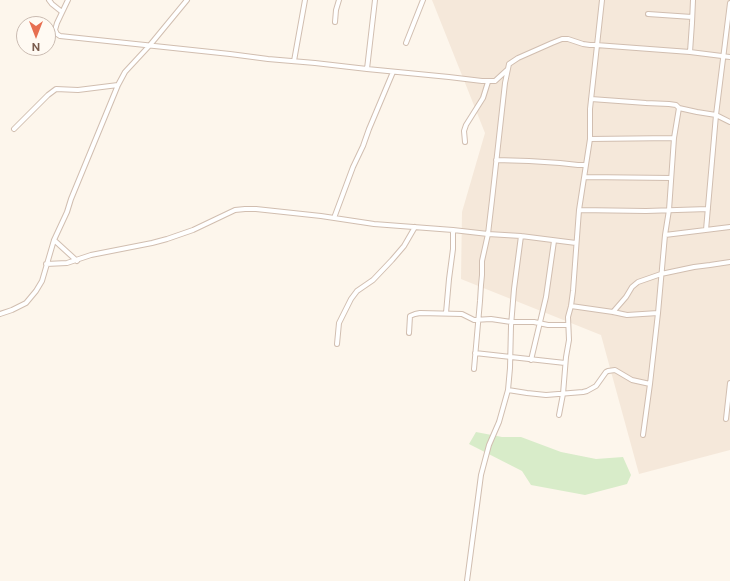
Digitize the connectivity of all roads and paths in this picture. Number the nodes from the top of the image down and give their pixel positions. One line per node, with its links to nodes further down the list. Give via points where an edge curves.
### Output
1 (49, 0): 11 (street)
2 (68, 0): 11 (street)
3 (188, 0): 16 (street)
4 (305, 0): 21 (street)
5 (339, 0): 14 (street)
6 (375, 0): 22 (street)
7 (423, 0): 15 (street)
8 (602, 0): 17 (street)
9 (693, 0): 13 (street)
10 (730, 3): 19 (street)
11 (62, 12): 16 (street, via 55,30 60,36)
12 (648, 14): 13 (street)
13 (692, 17): 18 (street)
14 (335, 22)
15 (406, 43)
16 (150, 45): 21 (street); 26 (street, via 124,72)
17 (596, 45): 18 (street); 23 (street, via 562,40 518,58 509,64); 27 (street)
18 (690, 52): 19 (street)
19 (723, 56): 20 (street); 29 (street)
20 (730, 57)
21 (294, 61): 22 (street)
22 (367, 70): 24 (street)
23 (508, 70): 25 (street, via 495,81); 35 (street)
24 (394, 72): 25 (street); 42 (street)
25 (488, 82): 34 (street, via 483,98 466,125)
26 (118, 84): 31 (street, via 78,90 56,89); 50 (street)
27 (591, 99): 28 (street, via 669,104); 33 (street)
28 (679, 108): 29 (street); 32 (street)
29 (716, 115): 30 (street); 39 (street)
30 (730, 122)
31 (14, 128)
32 (674, 138): 33 (street); 38 (street)
33 (590, 140): 36 (street)
34 (465, 142)
35 (496, 160): 36 (street); 47 (street)
36 (586, 165): 37 (street)
37 (585, 177): 38 (street); 40 (street)
38 (671, 178): 41 (street)
39 (708, 209): 41 (street); 46 (street)
40 (579, 210): 41 (street); 52 (street)
41 (669, 210): 48 (street)
42 (334, 218): 43 (street); 53 (street, via 256,209 235,210 167,239 91,255)
43 (415, 227): 45 (street); 67 (street, via 392,260 351,298 339,323)
44 (730, 227): 46 (street)
45 (454, 230): 47 (street); 59 (street)
46 (706, 230): 48 (street)
47 (488, 234): 49 (street); 62 (street, via 482,261)
48 (665, 235): 56 (street)
49 (521, 236): 51 (street); 63 (street)
50 (54, 240): 53 (street); 55 (street)
51 (554, 241): 52 (street); 64 (street)
52 (576, 243): 57 (street)
53 (77, 261): 55 (street)
54 (730, 262): 56 (street)
55 (46, 264): 61 (street, via 42,280 26,303)
56 (662, 274): 58 (street, via 638,282); 60 (street)
57 (571, 306): 58 (street); 65 (street)
58 (613, 312): 60 (street, via 632,316)
59 (446, 313): 62 (street); 66 (street, via 420,313 410,316)
60 (658, 313): 74 (street)
61 (0, 314)
62 (479, 319): 63 (street); 68 (street)
63 (511, 322): 64 (street); 69 (street)
64 (540, 323): 65 (street); 70 (street)
65 (568, 325): 71 (street, via 569,340)
66 (409, 333)
67 (337, 344)
68 (475, 353): 69 (street); 72 (street)
69 (511, 357): 70 (street); 75 (street)
70 (531, 360): 71 (street)
71 (565, 363): 76 (street)
72 (474, 369)
73 (730, 383): 78 (street)
74 (650, 384): 76 (street, via 632,380 615,370 606,372 596,386 587,391); 79 (street)
75 (508, 390): 76 (street, via 546,395); 80 (street, via 481,475)
76 (563, 394): 77 (street)
77 (559, 414)
78 (726, 419)
79 (644, 435)
80 (467, 581)

